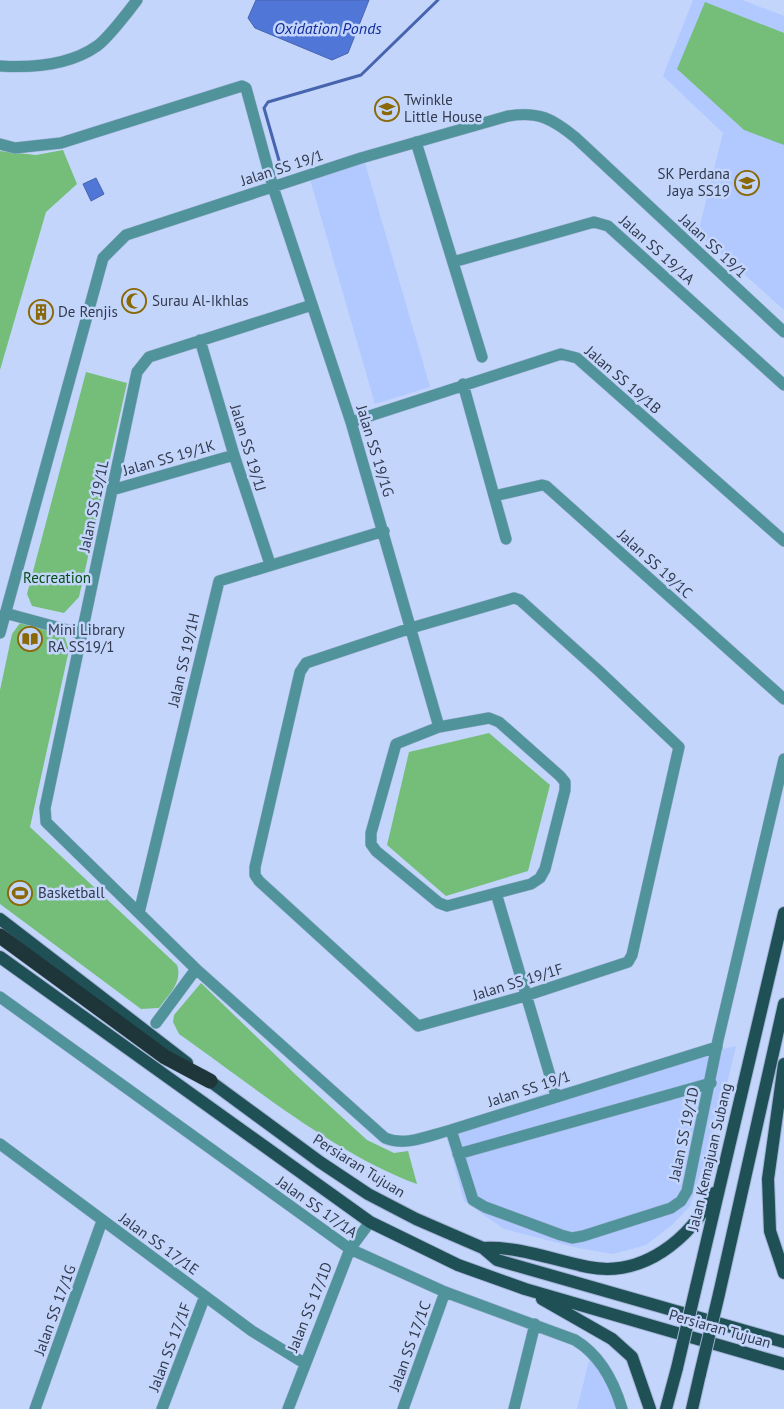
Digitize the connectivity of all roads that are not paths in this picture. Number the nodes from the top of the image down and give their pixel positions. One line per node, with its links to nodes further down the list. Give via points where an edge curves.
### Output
1 (137, 0): 2 (street, via 97,46 61,62)
2 (0, 66)
3 (416, 142): 5 (street, Jalan SS 19/1); 6 (street); 8 (street, Jalan SS 19/1, via 522,114 541,115 559,123)
4 (0, 144): 5 (street, Jalan SS 19/1G, via 15,148 62,143 242,86 250,100)
5 (273, 187): 7 (street, Jalan SS 19/1G); 21 (street, Jalan SS 19/1, via 126,235 103,258)
6 (453, 262): 10 (street); 12 (street, Jalan SS 19/1A, via 601,222)
7 (312, 305): 9 (street, Jalan SS 19/1L); 13 (street, Jalan SS 19/1G)
8 (784, 332)
9 (200, 340): 14 (street, Jalan SS 19/1J); 15 (street, Jalan SS 19/1L, via 149,357 137,372)
10 (482, 357)
11 (463, 384): 13 (street, Jalan SS 19/1B); 16 (street); 19 (street, Jalan SS 19/1B, via 569,354)
12 (784, 385)
13 (351, 422): 17 (street, Jalan SS 19/1G)
14 (234, 455): 15 (street, Jalan SS 19/1K); 20 (street, Jalan SS 19/1J)
15 (112, 490): 24 (street, Jalan SS 19/1L)
16 (494, 496): 18 (street); 25 (street, Jalan SS 19/1C, via 546,486)
17 (384, 531): 20 (street, Jalan SS 19/1H); 22 (street, Jalan SS 19/1G)
18 (506, 539)
19 (784, 541)
20 (270, 564): 29 (street, Jalan SS 19/1H, via 218,581)
21 (5, 613): 23 (street, Jalan SS 19/1); 24 (street)
22 (411, 628): 26 (street, Jalan SS 19/1G); 35 (street, Jalan SS 19/1F, via 514,598 520,600 679,747 628,962); 35 (street, Jalan SS 19/1F, via 306,663 300,672 255,875 418,1026)
23 (0, 633)
24 (82, 634): 29 (street, Jalan SS 19/1L, via 45,808 46,822)
25 (784, 699)
26 (439, 727): 28 (street, via 489,718 499,722 565,782 545,869 540,878 531,884); 28 (street, via 396,744 371,833 371,844 446,906)
27 (784, 759): 39 (street)
28 (496, 893): 35 (street)
29 (139, 913): 34 (street, Jalan SS 19/1)
30 (784, 913): 47 (main road, Jalan Kemajuan Subang)
31 (0, 919): 41 (main road, Persiaran Tujuan)
32 (0, 936): 41 (highway, via 166,1056)
33 (0, 957): 49 (main road, Persiaran Tujuan)
34 (196, 969): 38 (street); 44 (street, Jalan SS 19/1, via 385,1138 409,1141)
35 (525, 996): 43 (street)
36 (0, 997): 51 (street, Jalan SS 17/1A)
37 (784, 1004): 68 (main road, bridge)
38 (156, 1023)
39 (717, 1047): 42 (street, Jalan SS 19/1D); 43 (street, Jalan SS 19/1)
40 (784, 1064): 52 (main road, via 768,1180 770,1232)
41 (210, 1081): 50 (main road, Persiaran Tujuan, via 368,1194)
42 (711, 1083): 46 (street); 46 (street, Jalan SS 19/1D, via 687,1191 681,1201 671,1208 583,1236 561,1235 485,1208 473,1200)
43 (556, 1096): 44 (street, Jalan SS 19/1)
44 (451, 1130): 46 (street, Jalan SS 19/1D)
45 (0, 1144): 48 (street, Jalan SS 17/1E)
46 (458, 1154)
47 (721, 1179): 50 (main road, via 699,1217 676,1242 651,1260 623,1268 589,1268 501,1247); 67 (main road, Jalan Kemajuan Subang, bridge)
48 (102, 1220): 55 (street, Jalan SS 17/1E); 60 (street, Jalan SS 17/1G)
49 (370, 1222): 51 (street, Jalan SS 17/1D); 53 (main road, Persiaran Tujuan, via 458,1266)
50 (482, 1248): 57 (main road, Persiaran Tujuan, via 497,1260)
51 (350, 1249): 54 (street, Jalan SS 17/1A); 58 (street, Jalan SS 17/1D)
52 (784, 1273)
53 (525, 1289): 59 (main road, Persiaran Tujuan); 66 (main road, via 612,1339 632,1357)
54 (445, 1292): 56 (street, Jalan SS 17/1A); 63 (street, Jalan SS 17/1C)
55 (205, 1296): 58 (street, Jalan SS 17/1E, via 252,1331); 61 (street, Jalan SS 17/1F)
56 (535, 1324): 64 (street); 65 (street, Jalan SS 17/1A, via 589,1348 616,1386)
57 (784, 1342)
58 (304, 1363): 62 (street, Jalan SS 17/1D)
59 (784, 1364)
60 (35, 1409)
61 (162, 1409)
62 (288, 1409)
63 (403, 1409)
64 (514, 1409)
65 (622, 1409)
66 (650, 1409)
67 (666, 1409)
68 (692, 1409)

